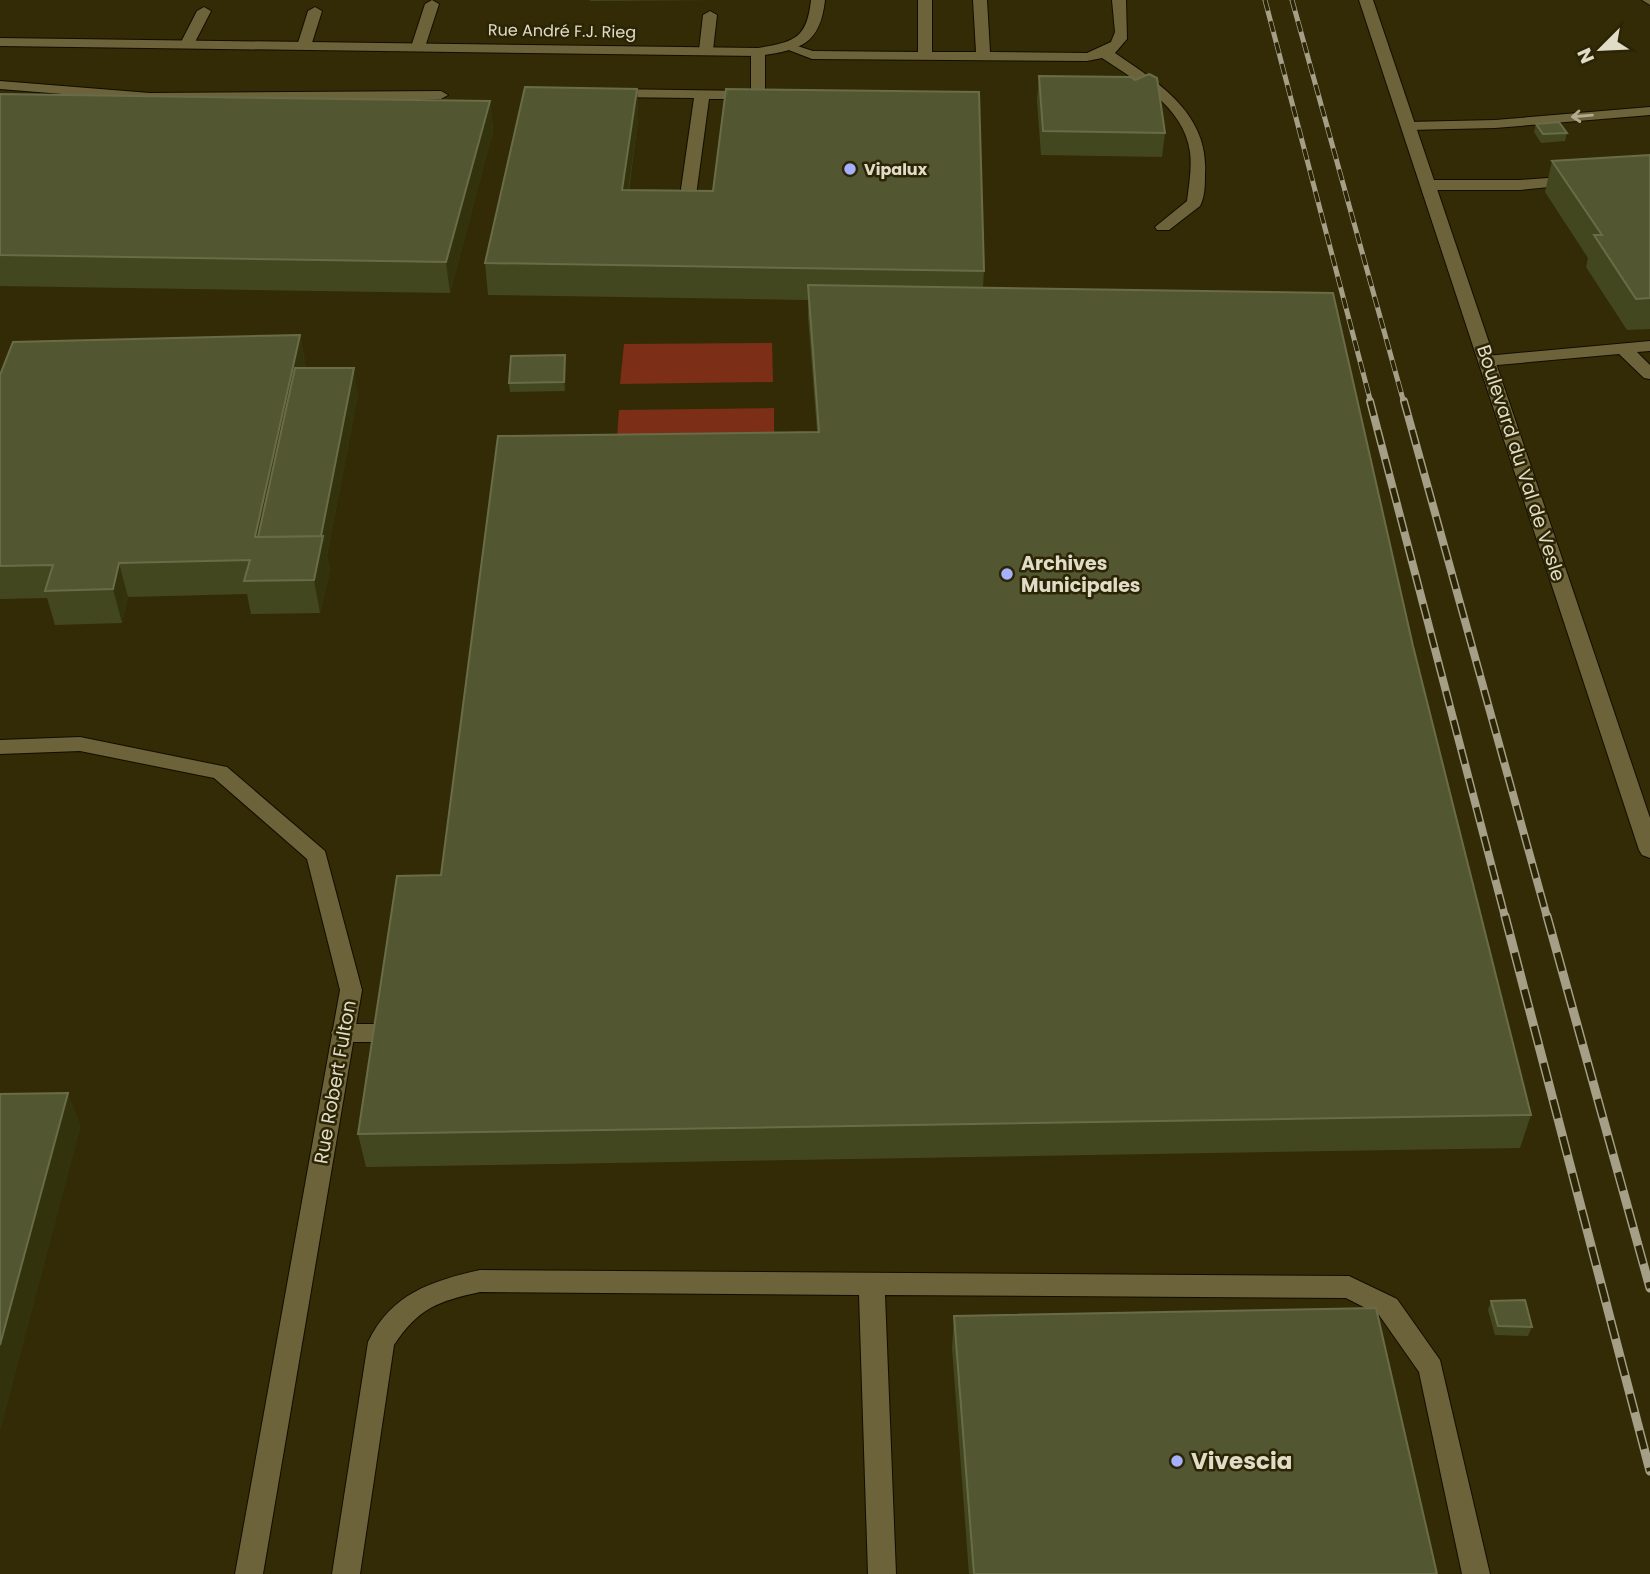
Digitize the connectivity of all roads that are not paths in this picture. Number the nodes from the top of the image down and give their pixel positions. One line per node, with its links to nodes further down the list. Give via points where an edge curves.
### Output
1 (818, 0): 14 (street, Rue André F.J. Rieg, via 810,37)
2 (925, 0): 18 (street)
3 (980, 0): 19 (street)
4 (1119, 0): 17 (street, via 1123,37)
5 (1366, 0): 25 (street, Boulevard du Val de Vesle)
6 (432, 4): 13 (street)
7 (204, 10): 11 (street)
8 (315, 10): 12 (street)
9 (710, 15): 15 (street)
10 (0, 42): 11 (street, Rue André F.J. Rieg)
11 (187, 44): 12 (street, Rue André F.J. Rieg)
12 (304, 46): 13 (street, Rue André F.J. Rieg)
13 (418, 47): 15 (street, Rue André F.J. Rieg)
14 (788, 47): 16 (street, Rue André F.J. Rieg); 18 (street, via 812,55)
15 (706, 50): 16 (street, Rue André F.J. Rieg)
16 (758, 52): 22 (street, via 765,95)
17 (1105, 53): 19 (street, via 1087,57); 29 (street, via 1187,119 1197,145 1195,203)
18 (925, 55): 19 (street)
19 (983, 56)
20 (0, 85): 23 (street, via 150,97)
21 (598, 93): 22 (street)
22 (702, 94): 28 (street)
23 (441, 95)
24 (1650, 111): 25 (street, one-way to 25)
25 (1408, 126): 27 (street, Boulevard du Val de Vesle)
26 (1597, 179): 27 (street)
27 (1428, 186): 32 (street, Boulevard du Val de Vesle)
28 (687, 203)
29 (1163, 227)
30 (1650, 346): 31 (street)
31 (1623, 348): 32 (street); 33 (street)
32 (1486, 360): 35 (street, Boulevard du Val de Vesle)
33 (1650, 374)
34 (0, 747): 38 (street, Rue Robert Fulton, via 80,744 220,772 317,856 351,990)
35 (1642, 799): 36 (street, Boulevard du Val de Vesle)
36 (1650, 850)
37 (423, 1032): 38 (street)
38 (343, 1033): 40 (street, Rue Robert Fulton)
39 (872, 1284): 41 (street, via 480,1281 431,1292 397,1316 381,1342); 42 (street); 43 (street, via 1349,1287 1388,1307 1432,1368)
40 (249, 1574)
41 (346, 1574)
42 (883, 1574)
43 (1476, 1574)

